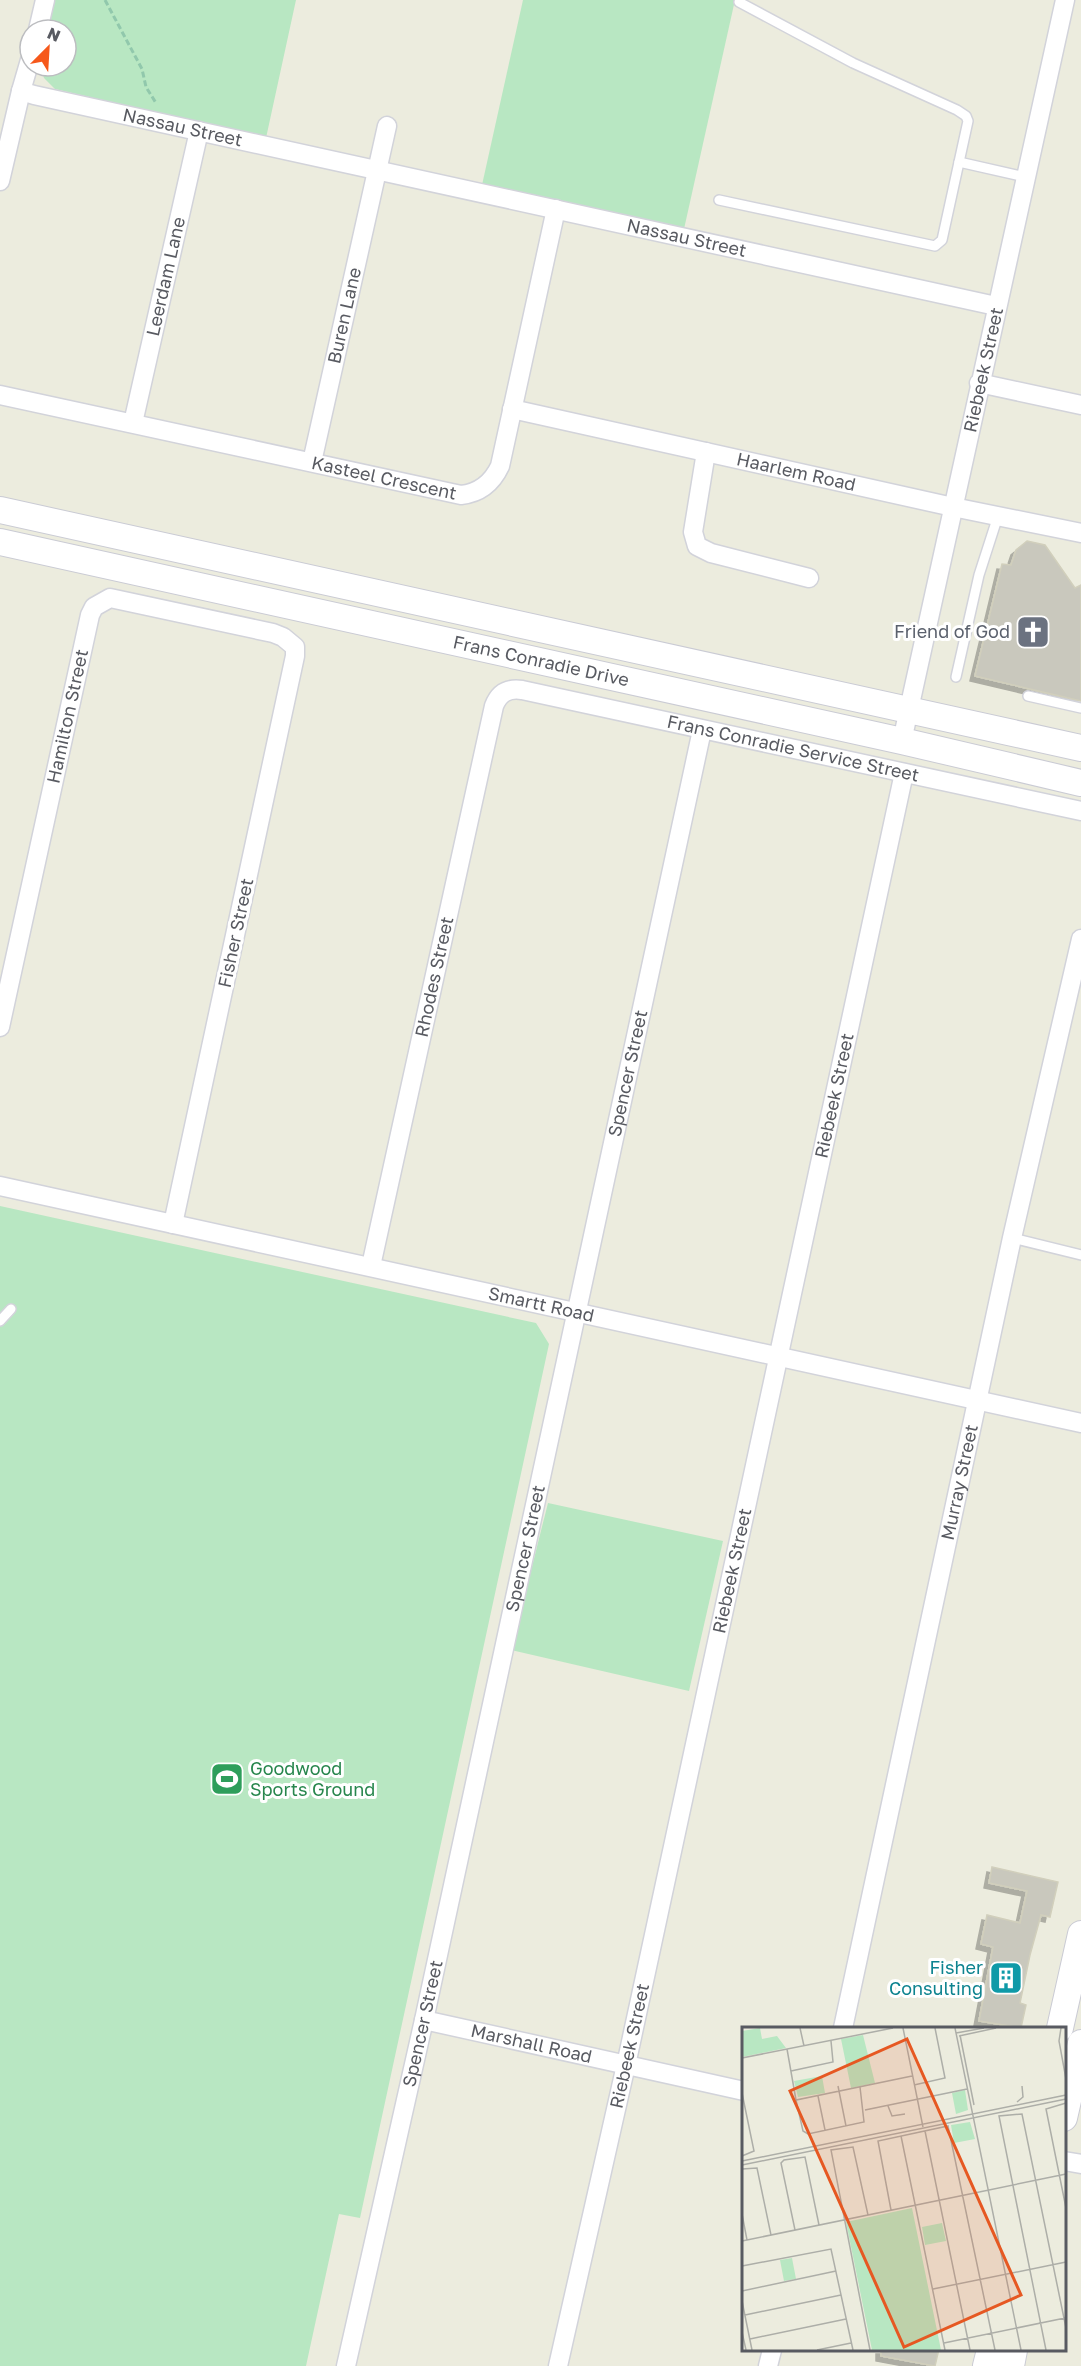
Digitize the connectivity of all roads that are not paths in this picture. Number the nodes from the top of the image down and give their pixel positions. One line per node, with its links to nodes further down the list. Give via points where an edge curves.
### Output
1 (45, 0): 4 (street)
2 (1065, 0): 11 (street, Riebeek Street)
3 (740, 2): 9 (lane, via 853,63 963,113 968,121)
4 (41, 18)
5 (25, 78): 6 (street)
6 (21, 91): 8 (street, Nassau Street); 12 (street)
7 (387, 126): 10 (street)
8 (199, 131): 10 (street, Nassau Street); 20 (street, Leerdam Lane)
9 (959, 162): 11 (lane); 13 (lane, via 942,240 935,246)
10 (376, 170): 14 (street, Nassau Street); 22 (street, Buren Lane)
11 (1025, 177): 15 (street, Riebeek Street)
12 (0, 181)
13 (719, 200)
14 (556, 209): 15 (street, Nassau Street); 19 (street, Kasteel Crescent)
15 (996, 306): 16 (street, Riebeek Street)
16 (979, 383): 18 (street); 23 (street, Riebeek Street)
17 (0, 394): 20 (street, Kasteel Crescent)
18 (1081, 405)
19 (513, 409): 21 (street, Haarlem Road); 22 (street, Kasteel Crescent, via 496,474 484,488 469,494)
20 (133, 423): 22 (street, Kasteel Crescent)
21 (706, 452): 23 (street, Haarlem Road); 28 (street, via 693,532 698,546 711,553)
22 (312, 462)
23 (953, 507): 25 (street, Haarlem Road); 34 (street, Riebeek Street)
24 (0, 510): 34 (main road, Frans Conradie Drive)
25 (998, 516): 26 (street, Haarlem Road); 30 (lane, via 979,575)
26 (1081, 533)
27 (0, 542): 36 (main road, Frans Conradie Drive)
28 (809, 578)
29 (291, 642): 42 (street, Hamilton Street, via 273,633 110,598 94,607); 44 (street, Fisher Street, via 295,656)
30 (956, 677)
31 (504, 692): 35 (street, Frans Conradie Service Street, via 522,690); 47 (street, Rhodes Street, via 494,706)
32 (1028, 696): 33 (lane)
33 (1081, 708)
34 (908, 710): 36 (street, Riebeek Street); 37 (main road, Frans Conradie Drive)
35 (702, 730): 38 (street, Frans Conradie Service Street); 49 (street, Spencer Street)
36 (902, 741): 39 (main road, Frans Conradie Drive)
37 (1081, 748)
38 (904, 773): 40 (street, Frans Conradie Service Street); 51 (street, Riebeek Street)
39 (1081, 783)
40 (1081, 811)
41 (1081, 939): 45 (street, Murray Street)
42 (0, 1027)
43 (0, 1186): 44 (street, Smartt Road)
44 (173, 1224): 47 (street, Smartt Road)
45 (1012, 1238): 46 (lane); 52 (street, Murray Street)
46 (1081, 1254)
47 (371, 1266): 49 (street, Smartt Road)
48 (10, 1309): 50 (lane)
49 (575, 1312): 51 (street, Smartt Road); 55 (street, Spencer Street)
50 (0, 1321)
51 (778, 1356): 52 (street, Smartt Road); 59 (street, Riebeek Street)
52 (978, 1401): 53 (street, Smartt Road); 56 (street, Murray Street)
53 (1081, 1423)
54 (1081, 1934): 57 (main road)
55 (423, 2020): 59 (street, Marshall Road); 67 (street, Spencer Street)
56 (843, 2027)
57 (1060, 2027)
58 (1081, 2043): 61 (main road)
59 (626, 2065): 60 (street, Marshall Road); 68 (street, Riebeek Street)
60 (742, 2091)
61 (1066, 2113)
62 (1066, 2161): 63 (street)
63 (1081, 2164)
64 (772, 2351): 69 (street)
65 (990, 2351): 70 (main road)
66 (1014, 2351): 71 (main road)
67 (346, 2366)
68 (558, 2366)
69 (768, 2366)
70 (986, 2366)
71 (1011, 2366)

